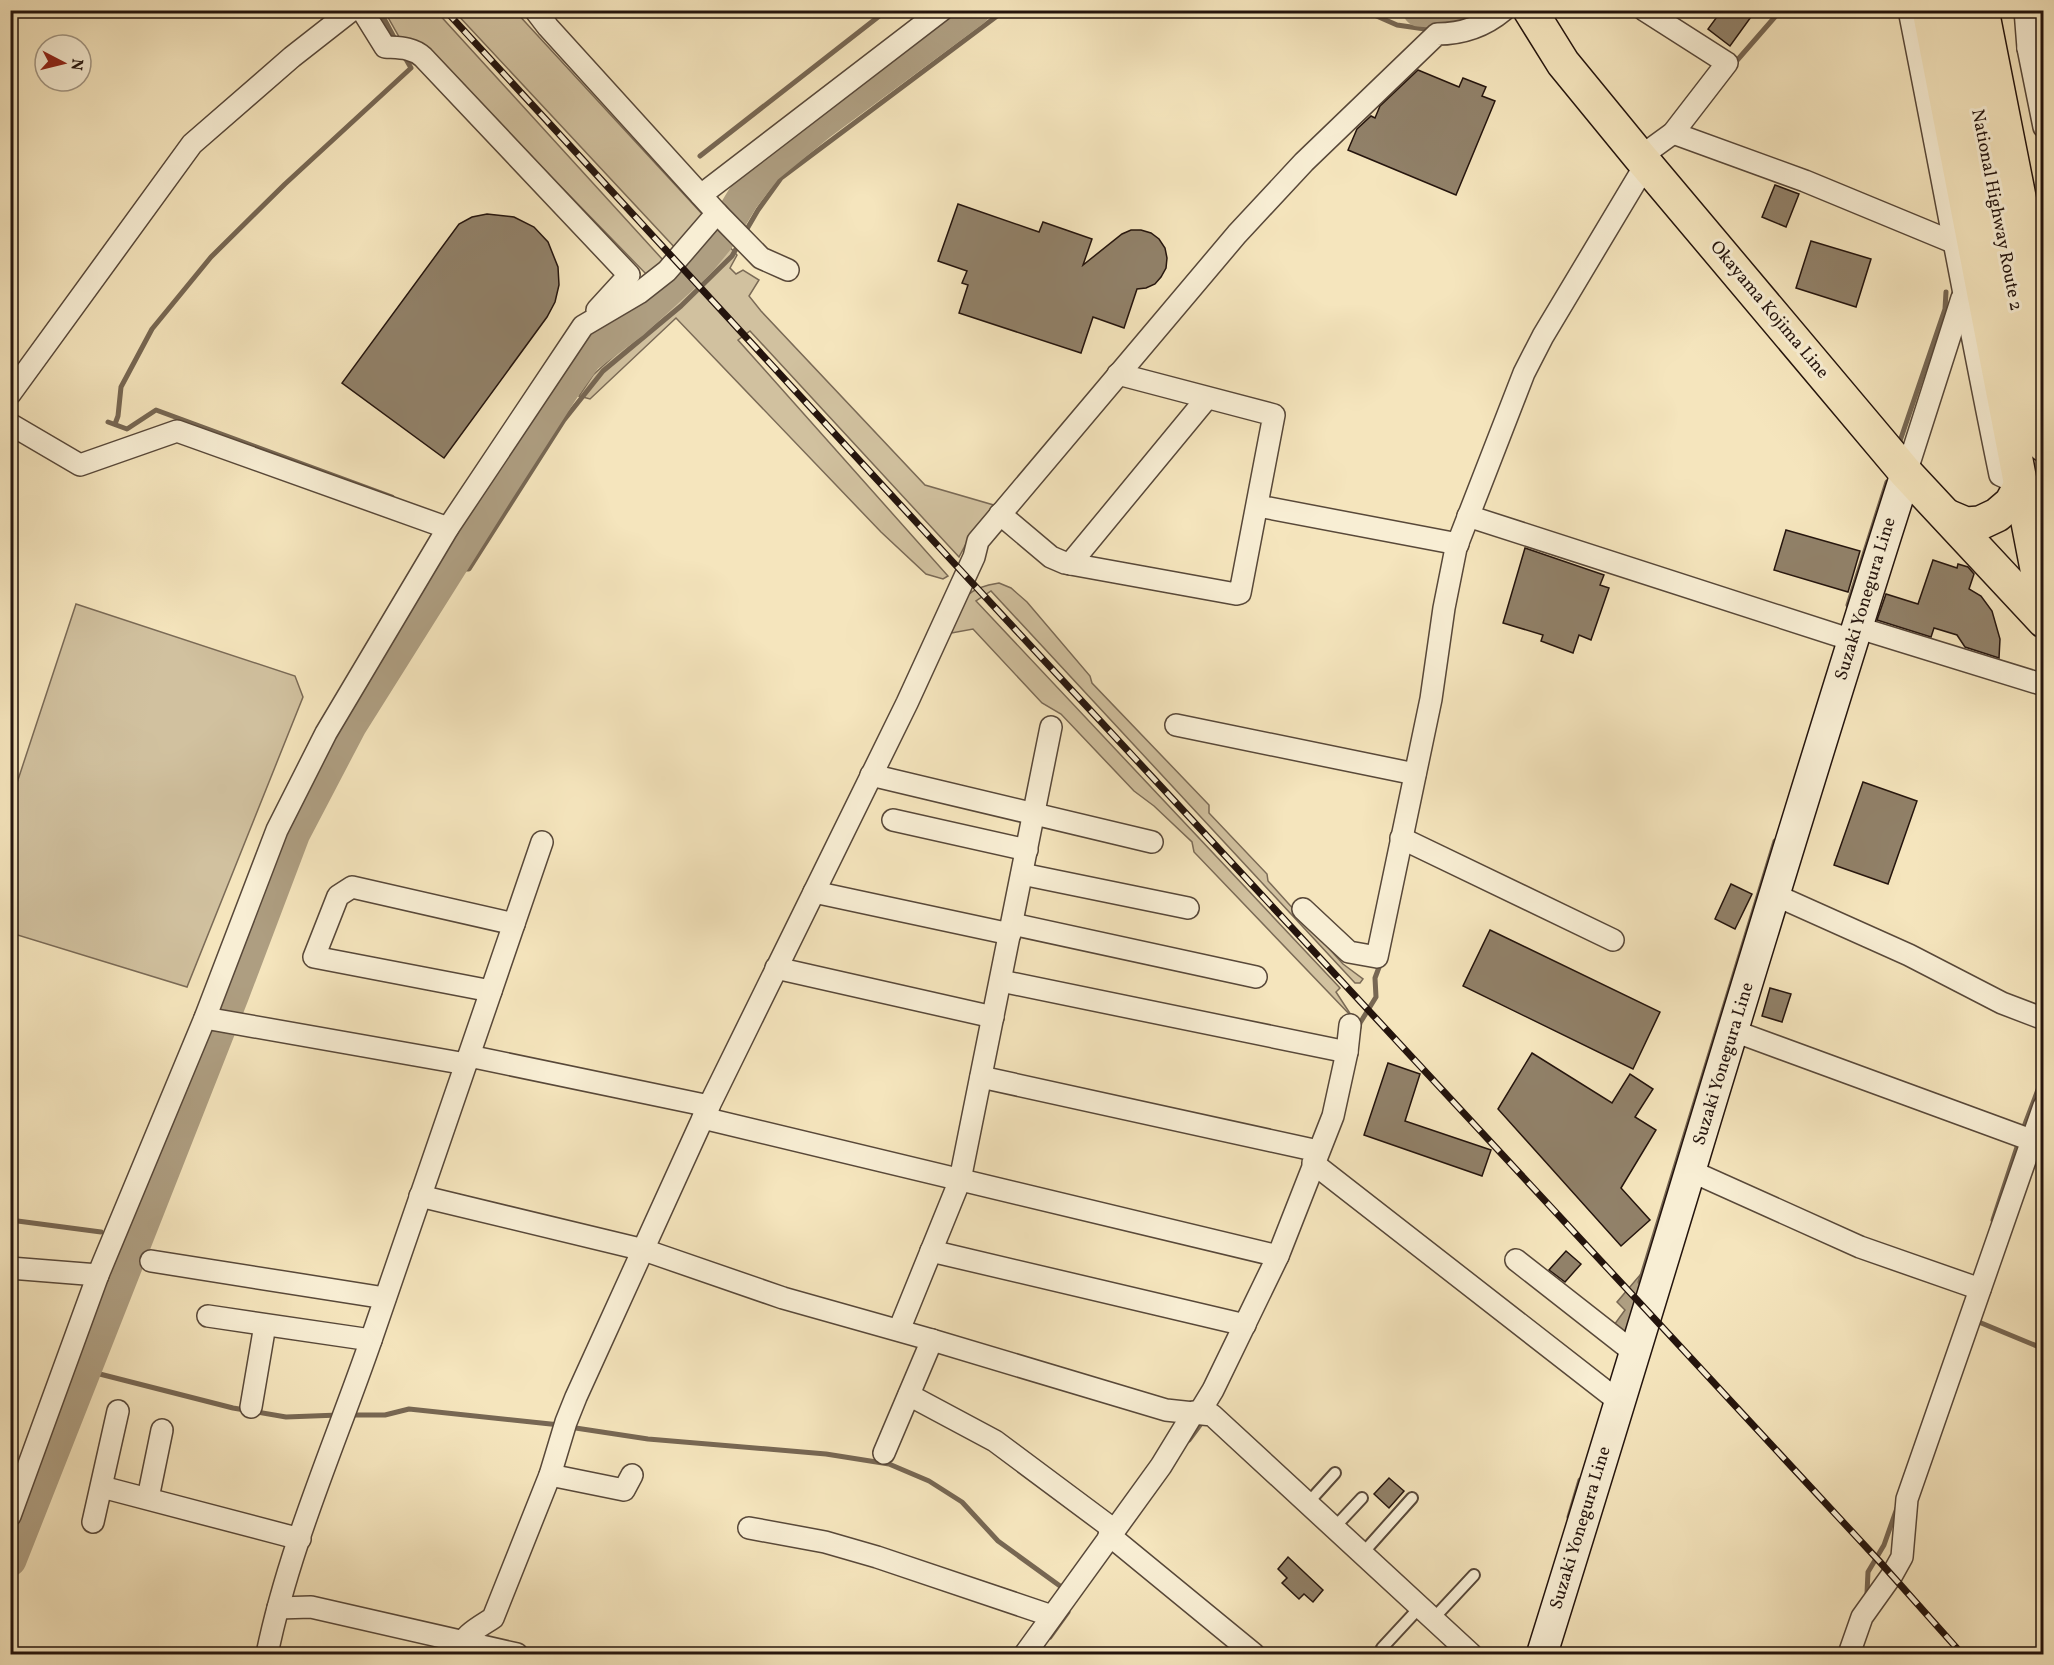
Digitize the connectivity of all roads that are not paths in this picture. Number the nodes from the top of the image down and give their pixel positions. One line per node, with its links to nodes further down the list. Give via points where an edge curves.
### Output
1 (352, 10): 29 (street, via 192,144)
2 (362, 10): 27 (street, via 386,47 416,51 423,57 629,275)
3 (535, 10): 20 (street)
4 (942, 10): 20 (street)
5 (1505, 10): 6 (street); 28 (street, via 1471,29 1437,34 1296,170)
6 (1514, 10)
7 (1530, 10): 19 (main road, Okayama Kojima Line, via 1563,63)
8 (1644, 10): 18 (street, via 1727,63)
9 (1909, 10): 23 (street)
10 (1929, 10): 23 (main road)
11 (1956, 10): 32 (main road, National Highway Route 2)
12 (1982, 10): 26 (main road, National Highway Route 2)
13 (2003, 10): 21 (main road)
14 (2025, 10): 16 (street)
15 (2043, 22): 16 (street)
16 (2028, 48): 17 (street)
17 (2043, 127)
18 (1677, 134): 19 (street); 23 (street, via 1805,181)
19 (1643, 161): 33 (main road, Okayama Kojima Line); 38 (street, via 1528,364)
20 (701, 195): 22 (street)
21 (2042, 211)
22 (718, 214): 24 (street, via 761,258); 27 (street, via 667,272)
23 (1963, 231): 25 (street); 34 (main road)
24 (788, 270)
25 (1963, 295): 33 (street); 34 (street, via 2000,475)
26 (2043, 323)
27 (583, 326): 39 (street)
28 (1118, 375): 30 (street); 36 (street)
29 (10, 394)
30 (1207, 398): 35 (street, via 1274,415); 41 (street)
31 (10, 423): 39 (street, via 80,465 177,431)
32 (2043, 445)
33 (1906, 473): 37 (main road, Okayama Kojima Line); 43 (main road, Suzaki Yonegura Line)
34 (2021, 485): 37 (main road, via 2011,504 1980,523 1966,524); 42 (main road)
35 (1258, 506): 40 (street); 41 (street, via 1240,592 1236,594)
36 (1000, 514): 41 (street, via 1051,557); 49 (street, via 978,541)
37 (1947, 516): 42 (main road, Okayama Kojima Line)
38 (1474, 518): 40 (street); 43 (street)
39 (452, 522): 70 (street, via 326,733 278,830)
40 (1458, 544): 48 (street)
41 (1070, 564)
42 (2036, 608): 44 (main road, Okayama Kojima Line)
43 (1854, 634): 45 (street); 58 (main road, Suzaki Yonegura Line)
44 (2043, 642)
45 (2043, 685)
46 (1176, 725): 48 (street)
47 (1051, 727): 50 (street)
48 (1414, 774): 52 (street)
49 (871, 776): 50 (street); 57 (street)
50 (1034, 814): 54 (street); 55 (street)
51 (893, 820): 55 (street)
52 (1406, 840): 60 (street, via 1377,957 1349,952); 63 (street)
53 (542, 842): 61 (street)
54 (1152, 842)
55 (1027, 850): 56 (street)
56 (1022, 874): 59 (street); 62 (street)
57 (814, 892): 62 (street); 64 (street)
58 (1775, 895): 69 (street); 72 (main road, Suzaki Yonegura Line)
59 (1188, 908)
60 (1303, 909)
61 (514, 924): 67 (street); 67 (street, via 352,887 338,896 314,957)
62 (1011, 929): 65 (street); 66 (street)
63 (1613, 940)
64 (776, 968): 68 (street); 77 (street)
65 (1256, 977)
66 (1001, 981): 68 (street); 73 (street)
67 (491, 991): 74 (street)
68 (993, 1017): 75 (street)
69 (2043, 1019)
70 (217, 1020): 74 (street); 89 (street)
71 (1350, 1025): 73 (street)
72 (1734, 1031): 78 (street); 80 (main road, Suzaki Yonegura Line)
73 (1347, 1052): 79 (street, via 1333,1116)
74 (468, 1060): 77 (street); 82 (street)
75 (981, 1077): 79 (street); 81 (street)
76 (2043, 1106): 78 (street)
77 (706, 1112): 81 (street); 83 (street)
78 (2024, 1138): 90 (street)
79 (1316, 1157): 85 (street); 100 (street)
80 (1691, 1171): 90 (street, via 1860,1247); 98 (main road, Suzaki Yonegura Line)
81 (960, 1180): 84 (street); 85 (street)
82 (420, 1197): 83 (street); 91 (street)
83 (644, 1250): 95 (street, via 783,1298); 107 (street, via 565,1425)
84 (931, 1251): 94 (street); 95 (street)
85 (1278, 1256): 94 (street)
86 (1516, 1260): 98 (street)
87 (151, 1261): 91 (street)
88 (10, 1268): 89 (street)
89 (98, 1275): 114 (street)
90 (1974, 1287): 133 (street, via 1907,1499 1902,1557 1862,1617)
91 (385, 1298): 96 (street)
92 (208, 1316): 93 (street)
93 (266, 1325): 96 (street); 101 (street)
94 (1245, 1325): 103 (street, via 1214,1390)
95 (899, 1330): 97 (street)
96 (371, 1340): 119 (street)
97 (932, 1340): 99 (street); 103 (street, via 1166,1410)
98 (1628, 1347): 100 (main road, Suzaki Yonegura Line)
99 (909, 1395): 105 (street); 118 (street, via 995,1441)
100 (1612, 1396): 132 (main road, Suzaki Yonegura Line)
101 (251, 1407)
102 (118, 1411): 109 (street)
103 (1197, 1412): 113 (street, via 1212,1416); 118 (street)
104 (162, 1430): 110 (street)
105 (884, 1453)
106 (1335, 1473): 113 (lane)
107 (550, 1475): 108 (street, via 624,1490); 125 (street, via 493,1617 472,1631)
108 (632, 1475)
109 (102, 1487): 110 (street); 115 (street)
110 (147, 1498): 119 (street)
111 (1362, 1498): 117 (lane)
112 (1412, 1498): 120 (lane)
113 (1307, 1504): 117 (street)
114 (10, 1516)
115 (93, 1522)
116 (749, 1528): 124 (street, via 825,1542 877,1557)
117 (1334, 1528): 120 (street)
118 (1114, 1537): 124 (street); 130 (street)
119 (300, 1539): 122 (street)
120 (1362, 1554): 123 (street)
121 (1474, 1575): 123 (lane)
122 (278, 1608): 125 (street, via 311,1606); 127 (street)
123 (1426, 1613): 126 (lane); 131 (street)
124 (1052, 1616): 129 (street)
125 (459, 1648): 128 (street)
126 (1382, 1648)
127 (267, 1654)
128 (516, 1654)
129 (1025, 1654)
130 (1254, 1654)
131 (1471, 1654)
132 (1542, 1654)
133 (1849, 1654)

